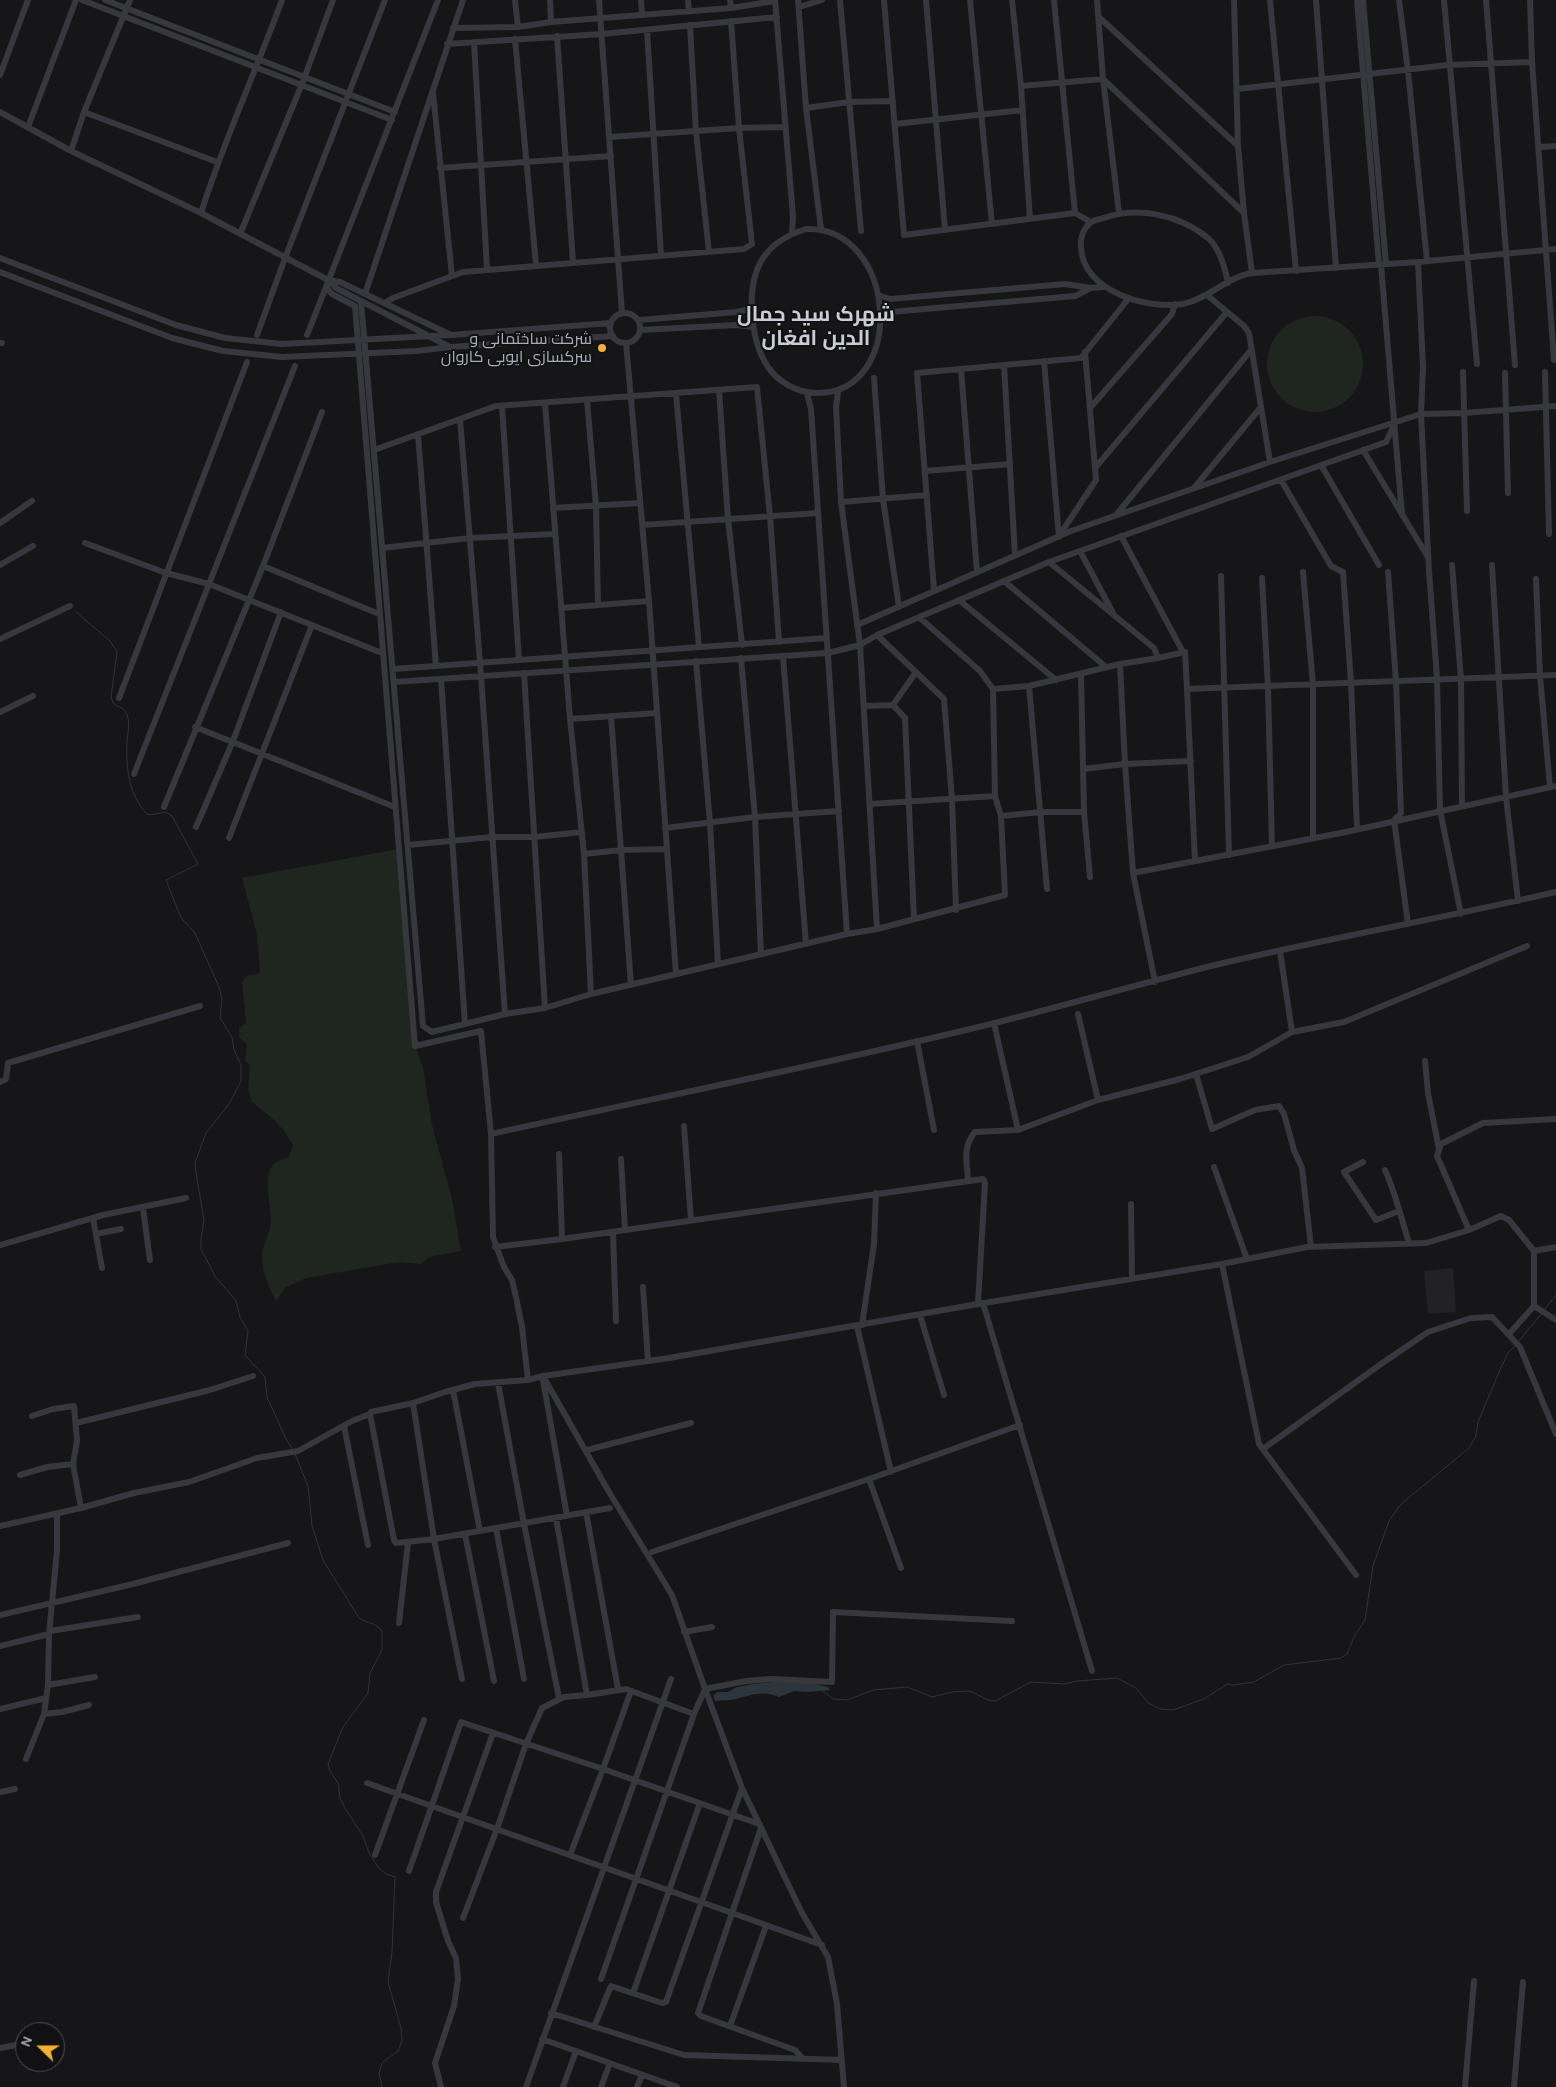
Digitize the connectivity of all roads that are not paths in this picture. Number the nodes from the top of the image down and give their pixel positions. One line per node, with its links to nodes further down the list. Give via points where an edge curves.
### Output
1 (28, 0): 61 (street)
2 (76, 0): 85 (street)
3 (82, 0): 39 (street)
4 (105, 0): 36 (street)
5 (130, 0): 36 (street)
6 (282, 0): 55 (street)
7 (333, 0): 63 (street)
8 (385, 0): 72 (street)
9 (438, 0): 80 (street)
10 (463, 0): 48 (street)
11 (515, 0): 47 (street)
12 (550, 0): 45 (street)
13 (599, 0): 43 (street)
14 (642, 0): 40 (street)
15 (688, 0): 38 (street)
16 (730, 0): 37 (street)
17 (822, 0): 35 (street)
18 (840, 0): 74 (street)
19 (884, 0): 73 (street)
20 (926, 0): 82 (street)
21 (970, 0): 81 (street)
22 (1012, 0): 69 (street)
23 (1054, 0): 66 (street)
24 (1097, 0): 42 (street)
25 (1234, 0): 70 (street)
26 (1270, 0): 67 (street)
27 (1316, 0): 65 (street)
28 (1357, 0): 62 (street)
29 (1363, 0): 62 (street)
30 (1399, 0): 60 (street)
31 (1444, 0): 58 (street)
32 (1486, 0): 57 (street)
33 (1530, 0): 56 (street)
34 (775, 1): 37 (street); 41 (street)
35 (798, 4): 76 (street)
36 (127, 8): 39 (street); 55 (street)
37 (731, 8): 38 (street)
38 (689, 11): 40 (street)
39 (124, 16): 59 (street); 79 (street)
40 (642, 16): 43 (street)
41 (777, 17): 44 (street); 86 (street)
42 (1099, 17): 64 (street); 91 (street)
43 (601, 18): 45 (street); 50 (street)
44 (731, 21): 46 (street); 87 (street)
45 (551, 22): 47 (street)
46 (690, 25): 49 (street); 88 (street)
47 (518, 27): 48 (street)
48 (453, 28): 54 (street)
49 (647, 30): 50 (street); 89 (street)
50 (602, 34): 51 (street); 90 (street)
51 (557, 36): 52 (street); 96 (street)
52 (515, 39): 53 (street); 98 (street)
53 (474, 42): 54 (street); 99 (street)
54 (447, 44): 71 (street)
55 (260, 60): 59 (street); 63 (street)
56 (1532, 62): 57 (street); 93 (street)
57 (1490, 64): 58 (street); 116 (street)
58 (1448, 65): 60 (street); 120 (street)
59 (257, 68): 68 (street); 97 (street)
60 (1408, 71): 62 (street); 122 (street)
61 (0, 75)
62 (1366, 75): 65 (street); 126 (street)
63 (304, 77): 68 (street); 72 (street)
64 (1103, 79): 66 (street); 101 (street); 104 (street)
65 (1322, 79): 67 (street); 127 (street)
66 (1061, 83): 69 (street); 103 (street)
67 (1277, 83): 70 (street); 129 (street)
68 (302, 84): 75 (street); 112 (street)
69 (1021, 86): 77 (street)
70 (1237, 88): 91 (street)
71 (432, 89): 100 (street); 138 (street)
72 (349, 94): 75 (street); 80 (street)
73 (892, 101): 74 (street); 84 (street)
74 (849, 102): 76 (street); 110 (street)
75 (346, 103): 83 (street); 119 (street)
76 (806, 108): 108 (street)
77 (1023, 110): 81 (street); 105 (street)
78 (0, 112): 85 (street)
79 (84, 112): 94 (street); 97 (street)
80 (395, 112): 83 (street)
81 (982, 114): 82 (street); 107 (street)
82 (936, 119): 84 (street); 109 (street)
83 (392, 120): 133 (street)
84 (895, 124): 109 (street, via 904,235)
85 (28, 127): 94 (street)
86 (784, 127): 87 (street); 111 (street)
87 (739, 128): 88 (street); 115 (street, via 752,244 744,249)
88 (696, 132): 89 (street); 115 (street)
89 (654, 135): 90 (street); 117 (street)
90 (610, 137): 95 (street)
91 (1238, 146): 101 (street)
92 (1556, 146): 93 (street)
93 (1539, 147): 114 (street)
94 (71, 151): 102 (street)
95 (611, 156): 96 (street); 121 (street)
96 (567, 159): 98 (street); 123 (street)
97 (217, 162): 102 (street)
98 (525, 162): 99 (street); 125 (street)
99 (482, 165): 100 (street); 128 (street)
100 (440, 168): 132 (street)
101 (1244, 212): 131 (street)
102 (201, 213): 112 (street)
103 (1076, 213): 105 (street); 106 (street)
104 (1119, 213): 106 (street); 134 (street, via 1166,217 1208,238 1216,248)
105 (1030, 219): 107 (street)
106 (1091, 222): 136 (street, via 1084,230 1081,251 1083,262)
107 (992, 224): 109 (street)
108 (821, 229): 111 (street); 139 (street, via 858,250 872,274)
109 (945, 230)
110 (861, 231)
111 (792, 233): 145 (street, via 764,257 756,273)
112 (240, 234): 119 (street)
113 (1556, 249): 114 (street)
114 (1547, 250): 116 (street); 164 (street)
115 (709, 252): 117 (street)
116 (1506, 253): 120 (street); 169 (street)
117 (661, 255): 121 (street)
118 (0, 258): 158 (street, via 176,325 225,338 282,344)
119 (285, 258): 133 (street); 154 (street)
120 (1468, 258): 122 (street); 167 (street)
121 (619, 259): 123 (street); 147 (street)
122 (1426, 261): 124 (street)
123 (573, 262): 125 (street)
124 (1418, 262): 126 (street); 191 (street, via 1423,367)
125 (536, 265): 128 (street)
126 (1382, 265): 127 (street); 193 (street)
127 (1336, 268): 129 (street)
128 (487, 270): 132 (street)
129 (1296, 271): 131 (street)
130 (0, 272): 163 (street, via 172,338 222,351 282,357)
131 (1252, 274): 134 (street)
132 (452, 276): 143 (street)
133 (328, 280): 135 (street); 138 (street); 142 (street)
134 (1228, 282): 140 (street)
135 (326, 287): 153 (street); 158 (street, via 332,294 355,306)
136 (1102, 287): 137 (street); 141 (street)
137 (1091, 288): 139 (street, via 1065,284 890,299); 148 (street, via 1074,296 890,312)
138 (365, 294): 143 (street)
139 (878, 295): 148 (street)
140 (1207, 295): 144 (street); 146 (street)
141 (1129, 298): 144 (street); 162 (street)
142 (361, 301): 157 (street); 158 (street)
143 (385, 303): 155 (street)
144 (1175, 304): 187 (street, via 1172,314)
145 (752, 308): 149 (street); 151 (street)
146 (1227, 312): 161 (street, via 1247,329); 201 (street)
147 (622, 313): 149 (street, via 632,314); 150 (street)
148 (880, 317): 177 (street, via 878,341 872,359 860,375)
149 (639, 320): 152 (street)
150 (611, 323): 155 (street); 156 (street)
151 (753, 326): 152 (street); 178 (street, via 758,348 767,366 776,377)
152 (640, 330): 159 (street, via 636,339)
153 (308, 334)
154 (257, 335)
155 (451, 335): 157 (street)
156 (613, 336): 159 (street); 160 (street)
157 (431, 337): 158 (street); 160 (street)
158 (361, 341): 163 (street)
159 (626, 343): 180 (street)
160 (450, 347): 163 (street)
161 (1251, 350): 185 (street); 216 (street)
162 (1085, 352): 165 (street, via 1081,358); 187 (street)
163 (362, 354): 195 (street); 259 (street)
164 (1554, 360)
165 (1044, 361): 168 (street); 226 (street)
166 (247, 362): 244 (street)
167 (1477, 364)
168 (1004, 365): 171 (street); 198 (street)
169 (1515, 365)
170 (295, 366): 249 (street)
171 (962, 369): 200 (street); 202 (street, via 917,373)
172 (1463, 372): 190 (street)
173 (1545, 372): 186 (street)
174 (1505, 373): 188 (street)
175 (874, 378): 207 (street)
176 (719, 390): 179 (street); 215 (street, via 757,387); 218 (street)
177 (838, 392): 178 (street); 209 (street)
178 (806, 393): 214 (street, via 811,408)
179 (676, 394): 180 (street); 219 (street)
180 (631, 397): 181 (street); 210 (street)
181 (587, 400): 182 (street); 211 (street)
182 (545, 403): 183 (street); 212 (street)
183 (502, 406): 192 (street); 224 (street)
184 (1556, 406): 186 (street)
185 (1261, 407): 197 (street); 204 (street)
186 (1546, 407): 188 (street); 223 (street)
187 (1090, 408): 201 (street)
188 (1506, 410): 190 (street); 205 (street)
189 (322, 412): 240 (street)
190 (1464, 413): 191 (street); 213 (street)
191 (1421, 414): 193 (street); 234 (street)
192 (460, 419): 194 (street); 227 (street)
193 (1395, 423): 196 (street, via 1386,442); 197 (street); 217 (street)
194 (418, 434): 195 (street); 229 (street)
195 (374, 450): 231 (street)
196 (1364, 450): 199 (street); 217 (street)
197 (1270, 462): 204 (street)
198 (1010, 464): 200 (street); 233 (street)
199 (1321, 465): 203 (street); 237 (street)
200 (969, 467): 202 (street); 241 (street)
201 (1095, 468): 226 (street, via 1096,480)
202 (925, 470): 206 (street)
203 (1281, 480): 225 (street); 301 (street, via 1331,566 1342,572)
204 (1193, 489): 216 (street)
205 (1508, 493)
206 (927, 495): 207 (street); 250 (street)
207 (883, 499): 209 (street); 256 (street)
208 (32, 501): 220 (street)
209 (841, 502): 263 (street)
210 (640, 503): 211 (street); 221 (street)
211 (596, 506): 212 (street); 254 (street)
212 (553, 508): 222 (street)
213 (1467, 511)
214 (818, 513): 215 (street); 265 (street)
215 (770, 516): 218 (street); 267 (street)
216 (1115, 516): 226 (street)
217 (1402, 516): 234 (street)
218 (728, 519): 219 (street); 268 (street)
219 (687, 522): 221 (street); 270 (street)
220 (0, 523)
221 (642, 525): 253 (street)
222 (555, 534): 224 (street); 257 (street)
223 (1549, 534)
224 (510, 536): 227 (street); 279 (street)
225 (1121, 536): 232 (street); 273 (street)
226 (1059, 537): 233 (street)
227 (470, 538): 229 (street); 280 (street)
228 (85, 543): 244 (street)
229 (427, 544): 231 (street); 284 (street)
230 (33, 546): 236 (street)
231 (382, 548): 286 (street)
232 (1080, 551): 235 (street); 260 (street)
233 (1015, 555): 241 (street)
234 (1429, 558): 294 (street)
235 (1049, 562): 248 (street); 260 (street)
236 (0, 565)
237 (1379, 565)
238 (1452, 565): 297 (street)
239 (1492, 565): 295 (street)
240 (262, 566): 251 (street); 259 (street)
241 (977, 572): 250 (street)
242 (1303, 572): 302 (street)
243 (1388, 572): 299 (street)
244 (166, 573): 249 (street); 309 (street)
245 (1220, 576): 304 (street)
246 (1262, 578): 305 (street)
247 (1536, 579): 293 (street)
248 (1004, 581): 252 (street); 285 (street)
249 (209, 584): 251 (street); 322 (street)
250 (934, 590): 256 (street)
251 (248, 599): 258 (street); 316 (street)
252 (959, 600): 261 (street); 298 (street)
253 (649, 601): 254 (street); 271 (street)
254 (598, 605): 257 (street)
255 (70, 606): 266 (street)
256 (899, 607): 263 (street)
257 (561, 608): 276 (street)
258 (281, 612): 262 (street); 317 (street)
259 (379, 614): 272 (street)
260 (1114, 616): 278 (street, via 1154,648)
261 (919, 617): 264 (street); 306 (street, via 980,671)
262 (312, 624): 272 (street); 318 (street)
263 (857, 625): 269 (street)
264 (877, 635): 269 (street); 288 (street)
265 (827, 638): 267 (street); 274 (street)
266 (0, 639)
267 (779, 642): 268 (street)
268 (742, 645): 270 (street)
269 (860, 645): 274 (street); 311 (street)
270 (699, 647): 271 (street)
271 (652, 650): 276 (street); 282 (street)
272 (382, 652): 331 (street)
273 (1183, 652): 278 (street); 307 (street)
274 (828, 653): 275 (street); 333 (street)
275 (783, 656): 277 (street); 336 (street)
276 (565, 657): 279 (street); 287 (street)
277 (741, 658): 281 (street); 338 (street)
278 (1158, 658): 283 (street)
279 (519, 660): 280 (street)
280 (480, 662): 284 (street); 292 (street)
281 (696, 662): 282 (street); 340 (street)
282 (654, 664): 287 (street); 313 (street)
283 (1120, 664): 285 (street); 320 (street)
284 (436, 666): 286 (street)
285 (1106, 667): 290 (street)
286 (392, 668): 300 (street)
287 (566, 670): 289 (street); 315 (street)
288 (916, 672): 310 (street); 326 (street, via 944,699)
289 (524, 673): 292 (street); 345 (street)
290 (1080, 675): 298 (street); 321 (street)
291 (1556, 675): 293 (street)
292 (480, 676): 296 (street); 346 (street)
293 (1540, 676): 295 (street); 323 (street)
294 (1437, 678): 297 (street); 299 (street); 332 (street)
295 (1498, 678): 297 (street); 325 (street)
296 (441, 679): 300 (street); 349 (street)
297 (1461, 679): 329 (street)
298 (1056, 680): 303 (street)
299 (1396, 681): 301 (street); 339 (street, via 1401,813)
300 (394, 682): 350 (street)
301 (1351, 682): 302 (street); 343 (street)
302 (1313, 685): 305 (street); 347 (street)
303 (1029, 686): 306 (street); 334 (street)
304 (1224, 687): 305 (street); 307 (street); 355 (street)
305 (1268, 687): 351 (street)
306 (993, 689): 324 (street)
307 (1187, 689): 319 (street)
308 (33, 696): 312 (street)
309 (119, 698)
310 (893, 705): 311 (street); 327 (street, via 905,718)
311 (864, 706): 328 (street)
312 (0, 712)
313 (657, 713): 314 (street); 342 (street)
314 (611, 716): 315 (street); 353 (street)
315 (570, 719): 344 (street)
316 (195, 728): 317 (street); 330 (street)
317 (233, 741): 318 (street); 341 (street)
318 (261, 754): 331 (street); 348 (street)
319 (1191, 761): 320 (street); 356 (street)
320 (1124, 764): 321 (street); 357 (street)
321 (1083, 769): 335 (street)
322 (134, 774)
323 (1553, 786): 325 (street)
324 (995, 796): 326 (street); 337 (street)
325 (1506, 797): 329 (street); 361 (street)
326 (952, 799): 327 (street); 362 (street)
327 (910, 801): 328 (street); 364 (street)
328 (870, 804): 366 (street)
329 (1462, 805): 332 (street)
330 (164, 807)
331 (395, 807): 393 (street, via 415,1046 481,1031)
332 (1440, 810): 339 (street); 363 (street)
333 (839, 811): 336 (street); 367 (street)
334 (1041, 812): 335 (street); 337 (street); 359 (street)
335 (1084, 812): 358 (street)
336 (795, 815): 338 (street); 368 (street)
337 (1001, 816): 362 (street, via 1005,895)
338 (755, 817): 340 (street); 371 (street)
339 (1394, 820): 343 (street); 365 (street)
340 (710, 823): 342 (street); 372 (street)
341 (196, 827)
342 (665, 828): 352 (street)
343 (1357, 829): 347 (street)
344 (582, 832): 345 (street); 354 (street)
345 (535, 836): 346 (street); 378 (street)
346 (492, 837): 349 (street); 379 (street)
347 (1313, 837): 351 (street)
348 (229, 838)
349 (452, 841): 350 (street); 382 (street)
350 (408, 845): 382 (street, via 423,1026 432,1032)
351 (1272, 846): 355 (street)
352 (667, 849): 353 (street); 373 (street)
353 (621, 850): 354 (street); 375 (street)
354 (584, 854): 376 (street)
355 (1230, 855): 356 (street)
356 (1196, 861): 357 (street)
357 (1133, 873): 374 (street)
358 (1090, 877)
359 (1047, 889)
360 (1556, 892): 361 (street)
361 (1518, 901): 363 (street)
362 (956, 910): 364 (street)
363 (1461, 914): 365 (street)
364 (914, 919): 366 (street)
365 (1408, 924): 370 (street)
366 (877, 929): 367 (street)
367 (847, 934): 368 (street)
368 (806, 944): 371 (street)
369 (1527, 946): 383 (street, via 1344,1022)
370 (1280, 951): 374 (street); 383 (street)
371 (761, 954): 372 (street)
372 (718, 964): 373 (street)
373 (676, 974): 375 (street)
374 (1155, 982): 381 (street)
375 (630, 985): 376 (street)
376 (591, 994): 378 (street)
377 (200, 1006): 387 (street, via 8,1063 6,1079)
378 (545, 1008): 379 (street)
379 (505, 1014): 382 (street)
380 (1078, 1014): 388 (street)
381 (994, 1023): 384 (street); 392 (street)
382 (465, 1024)
383 (1292, 1032): 386 (street, via 1248,1057)
384 (917, 1041): 391 (street); 393 (street)
385 (1425, 1061): 394 (street)
386 (1196, 1074): 388 (street); 417 (street, via 1212,1130 1255,1110 1279,1106 1302,1168)
387 (0, 1082)
388 (1098, 1100): 392 (street)
389 (1556, 1119): 394 (street, via 1483,1123 1441,1144)
390 (684, 1126): 407 (street)
391 (934, 1130)
392 (1018, 1130): 400 (street, via 975,1132 967,1142)
393 (491, 1134): 416 (street)
394 (1439, 1151): 410 (street, via 1438,1156)
395 (559, 1154): 413 (street)
396 (621, 1159): 409 (street)
397 (1363, 1162): 405 (street, via 1344,1172 1376,1220)
398 (1214, 1167): 420 (street)
399 (1385, 1170): 405 (street)
400 (968, 1180): 401 (street); 426 (street, via 984,1179 985,1183)
401 (876, 1194): 407 (street); 431 (street, via 874,1244)
402 (186, 1198): 404 (street)
403 (1131, 1204): 424 (street)
404 (144, 1208): 406 (street); 421 (street)
405 (1399, 1211): 414 (street)
406 (93, 1218): 412 (street); 415 (street)
407 (691, 1220): 409 (street)
408 (121, 1229): 412 (street)
409 (625, 1230): 411 (street)
410 (1469, 1230): 414 (street, via 1426,1243); 419 (street, via 1501,1216 1509,1220)
411 (613, 1232): 413 (street); 430 (street)
412 (96, 1234): 423 (street)
413 (562, 1239): 416 (street)
414 (1409, 1243): 417 (street)
415 (0, 1245)
416 (495, 1247): 436 (street, via 514,1288)
417 (1311, 1247): 420 (street)
418 (1556, 1247): 419 (street)
419 (1534, 1251): 427 (street)
420 (1246, 1259): 422 (street)
421 (150, 1260)
422 (1222, 1264): 424 (street); 448 (street, via 1259,1444)
423 (102, 1268)
424 (1132, 1279): 426 (street)
425 (644, 1287): 433 (street)
426 (981, 1304): 428 (street); 445 (street)
427 (1534, 1306): 429 (street); 432 (street)
428 (920, 1315): 431 (street); 439 (street)
429 (1556, 1320)
430 (616, 1321)
431 (860, 1326): 433 (street); 451 (street)
432 (1509, 1334): 447 (street, via 1520,1347); 448 (street, via 1492,1316 1471,1318 1428,1332)
433 (648, 1361): 435 (street)
434 (253, 1376): 443 (street)
435 (543, 1376): 436 (street); 449 (street); 458 (street)
436 (528, 1380): 437 (street)
437 (498, 1382): 438 (street); 460 (street)
438 (453, 1390): 440 (street); 463 (street)
439 (944, 1395)
440 (413, 1403): 441 (street); 465 (street)
441 (370, 1414): 446 (street); 467 (street, via 394,1540 396,1543)
442 (32, 1416): 443 (street, via 73,1406)
443 (76, 1423): 450 (street)
444 (690, 1423): 449 (street)
445 (1020, 1425): 451 (street); 481 (street)
446 (344, 1426): 454 (street, via 298,1451 258,1458 189,1482); 468 (street)
447 (1556, 1434)
448 (1263, 1449): 471 (street)
449 (586, 1450): 479 (street, via 672,1595)
450 (73, 1464): 452 (street); 454 (street)
451 (891, 1472): 453 (street)
452 (20, 1475)
453 (869, 1479): 469 (street); 470 (street)
454 (81, 1508): 457 (street)
455 (610, 1508): 456 (street)
456 (586, 1512): 458 (street); 488 (street)
457 (57, 1514): 461 (street); 472 (street)
458 (567, 1516): 459 (street)
459 (556, 1518): 460 (street); 491 (street)
460 (524, 1524): 462 (street); 493 (street)
461 (0, 1526)
462 (496, 1528): 463 (street); 484 (street)
463 (480, 1531): 464 (street)
464 (465, 1534): 465 (street); 486 (street)
465 (434, 1539): 467 (street); 483 (street)
466 (288, 1543): 472 (street)
467 (408, 1543): 476 (street)
468 (368, 1544)
469 (652, 1552)
470 (901, 1568)
471 (1356, 1575)
472 (54, 1602): 473 (street); 478 (street)
473 (0, 1615)
474 (138, 1617): 478 (street)
475 (1012, 1621): 489 (street, via 833,1612 832,1682 771,1678 746,1680)
476 (400, 1623)
477 (712, 1627): 479 (street)
478 (50, 1632): 480 (street); 487 (street)
479 (684, 1632): 489 (street)
480 (0, 1646)
481 (1092, 1671)
482 (95, 1677): 487 (street)
483 (462, 1679)
484 (524, 1679)
485 (671, 1679): 494 (street)
486 (494, 1681)
487 (48, 1685): 492 (street)
488 (618, 1689): 490 (street); 491 (street)
489 (705, 1690): 498 (street); 507 (street)
490 (631, 1691): 494 (street); 503 (street)
491 (587, 1695): 493 (street)
492 (46, 1698): 496 (street); 497 (street)
493 (559, 1698): 501 (street, via 542,1708)
494 (662, 1703): 498 (street); 504 (street)
495 (89, 1705): 497 (street)
496 (0, 1709)
497 (44, 1714): 502 (street)
498 (694, 1714): 508 (street)
499 (424, 1720): 510 (street)
500 (493, 1733): 501 (street); 512 (street, via 461,1722); 514 (street)
501 (526, 1744): 503 (street); 516 (street)
502 (26, 1759)
503 (603, 1769): 504 (street); 518 (street)
504 (635, 1780): 508 (street); 519 (street)
505 (367, 1783): 510 (street)
506 (15, 1788): 509 (street)
507 (742, 1788): 513 (street); 515 (street)
508 (666, 1791): 511 (street); 521 (street)
509 (0, 1792)
510 (398, 1794): 512 (street); 517 (street)
511 (700, 1803): 513 (street); 522 (street)
512 (431, 1806): 514 (street); 520 (street)
513 (733, 1814): 515 (street); 523 (street)
514 (464, 1816): 516 (street); 544 (street, via 436,1892 436,1902 456,1958 458,1979 454,2006 434,2063)
515 (760, 1826): 524 (street); 527 (street, via 802,1914)
516 (498, 1829): 518 (street); 525 (street)
517 (375, 1855)
518 (570, 1855): 519 (street)
519 (604, 1867): 521 (street); 532 (street)
520 (409, 1871)
521 (636, 1879): 522 (street); 528 (street)
522 (668, 1891): 523 (street); 531 (street)
523 (700, 1902): 524 (street); 531 (street, via 666,2002)
524 (733, 1914): 526 (street); 533 (street, via 698,2013)
525 (463, 1918)
526 (766, 1926): 527 (street); 533 (street)
527 (822, 1946): 540 (street, via 828,1957 837,2004)
528 (601, 1980)
529 (1474, 1981): 550 (street)
530 (1522, 1982): 551 (street)
531 (633, 1993): 534 (street, via 611,1986)
532 (551, 2013): 534 (street); 535 (street)
533 (730, 2026): 539 (street, via 795,2050)
534 (594, 2027): 539 (street, via 684,2056)
535 (542, 2039): 538 (street); 545 (street)
536 (15, 2045): 537 (street)
537 (0, 2048)
538 (576, 2051): 541 (street); 546 (street)
539 (803, 2059): 540 (street)
540 (842, 2060): 549 (street)
541 (610, 2063): 542 (street); 547 (street)
542 (642, 2075): 543 (street); 548 (street)
543 (674, 2086)
544 (441, 2087)
545 (526, 2087)
546 (563, 2087)
547 (601, 2087)
548 (637, 2087)
549 (844, 2087)
550 (1465, 2087)
551 (1514, 2087)

